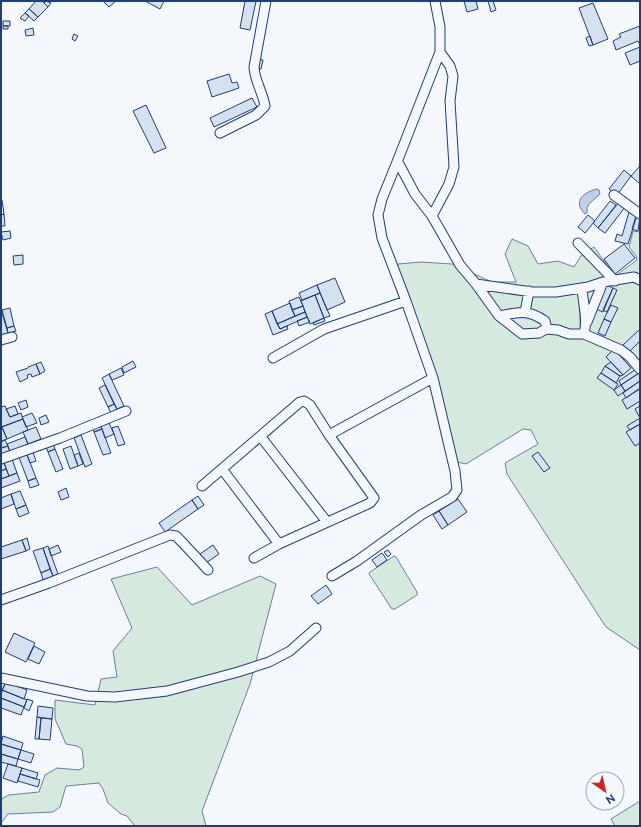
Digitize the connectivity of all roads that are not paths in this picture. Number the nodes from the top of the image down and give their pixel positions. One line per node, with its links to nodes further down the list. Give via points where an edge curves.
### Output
1 (266, 1): 4 (street, via 254,67 254,75 265,108)
2 (435, 1): 3 (street, via 440,27)
3 (440, 52): 5 (street); 8 (street, via 450,66 453,76 450,101 454,167 449,184)
4 (220, 133)
5 (398, 162): 8 (street, via 415,194); 16 (street, via 378,215 382,238)
6 (614, 195): 7 (street)
7 (640, 214)
8 (432, 216): 13 (street, via 460,265)
9 (578, 243): 11 (street)
10 (640, 280): 11 (street, via 634,277)
11 (615, 281): 12 (street)
12 (604, 282): 14 (street); 20 (street)
13 (476, 284): 15 (street); 18 (street)
14 (582, 288): 15 (street, via 556,292); 20 (street, via 586,315)
15 (529, 291): 17 (street)
16 (406, 301): 23 (street, via 324,329); 25 (street)
17 (525, 312): 18 (street); 19 (street, via 545,321)
18 (499, 316): 19 (street, via 522,334 539,333)
19 (547, 329): 20 (street, via 569,334)
20 (585, 329): 24 (street, via 621,350)
21 (12, 336): 22 (street)
22 (1, 340)
23 (273, 358)
24 (640, 369)
25 (434, 378): 27 (street); 36 (street, via 457,490 452,497 421,515)
26 (126, 411): 29 (street)
27 (329, 435): 28 (street, via 310,405 304,401); 32 (street, via 374,498 370,503)
28 (261, 437): 30 (street); 32 (street)
29 (1, 459)
30 (222, 469): 31 (street); 33 (street)
31 (202, 486)
32 (327, 522): 33 (street)
33 (279, 544): 34 (street)
34 (254, 558)
35 (208, 570): 37 (street, via 176,536 170,535)
36 (332, 576)
37 (1, 600)
38 (316, 628): 39 (street, via 290,651 269,662 167,691 115,697 87,696)
39 (1, 678)

